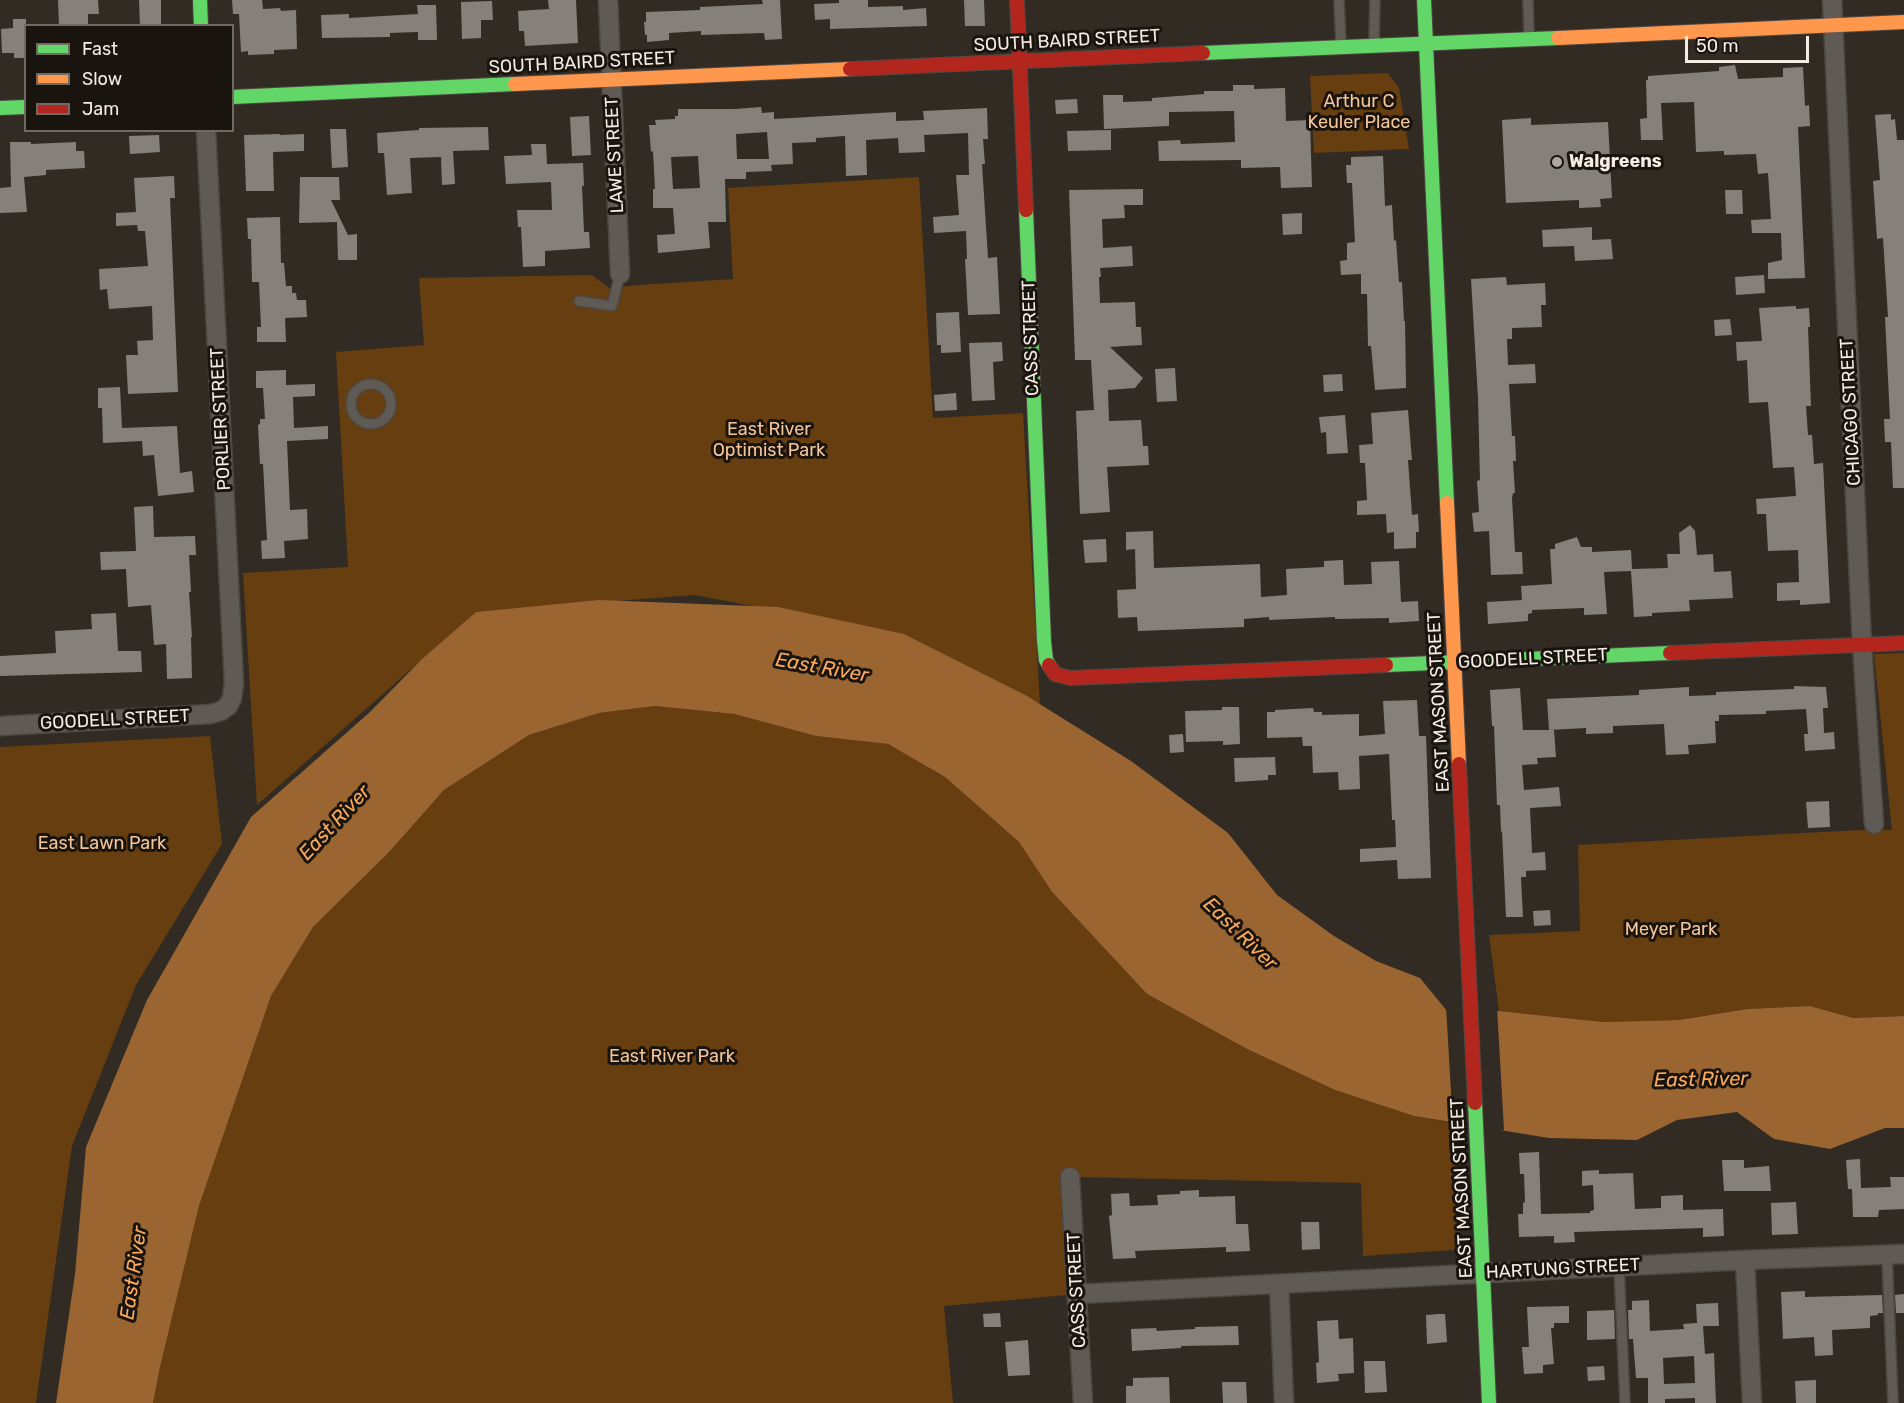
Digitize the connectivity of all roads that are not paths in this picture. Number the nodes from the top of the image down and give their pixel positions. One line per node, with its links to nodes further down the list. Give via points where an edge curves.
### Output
1 (200, 0): 10 (street)
2 (608, 0): 17 (street, LAWE STREET)
3 (1017, 0): 16 (street, CASS STREET)
4 (1339, 0): 15 (lane)
5 (1375, 0): 14 (lane)
6 (1424, 0): 13 (street, EAST MASON STREET)
7 (1528, 0): 12 (lane)
8 (1832, 0): 11 (street, CHICAGO STREET)
9 (1904, 22): 11 (street, SOUTH BAIRD STREET)
10 (201, 24)
11 (1833, 25): 12 (street, SOUTH BAIRD STREET); 26 (street, CHICAGO STREET)
12 (1529, 39): 13 (street, SOUTH BAIRD STREET)
13 (1426, 43): 14 (street, SOUTH BAIRD STREET); 27 (street, EAST MASON STREET)
14 (1374, 46): 15 (street, SOUTH BAIRD STREET)
15 (1341, 47): 16 (street, SOUTH BAIRD STREET)
16 (1019, 62): 17 (street, SOUTH BAIRD STREET); 28 (street, CASS STREET, via 1044,641 1047,660)
17 (612, 80): 18 (street, SOUTH BAIRD STREET); 22 (street, LAWE STREET)
18 (234, 97)
19 (24, 106): 20 (street)
20 (0, 108)
21 (206, 132): 29 (street, PORLIER STREET, via 234,683)
22 (620, 274): 23 (lane, via 612,306)
23 (579, 301)
24 (388, 416): 24 (lane, via 391,398 383,388 363,385 353,395 351,409 359,420 371,425)
25 (1904, 643): 26 (street, GOODELL STREET)
26 (1862, 645): 27 (street, GOODELL STREET); 31 (street, CHICAGO STREET)
27 (1455, 663): 28 (street, GOODELL STREET, via 1070,678); 36 (street, EAST MASON STREET)
28 (1055, 674)
29 (228, 706): 30 (street, GOODELL STREET, via 211,714)
30 (0, 726)
31 (1874, 824)
32 (1070, 1177): 38 (street, CASS STREET)
33 (1895, 1255): 34 (street, HARTUNG STREET); 44 (lane)
34 (1745, 1260): 35 (street, HARTUNG STREET); 43 (street)
35 (1619, 1267): 36 (street, HARTUNG STREET); 42 (lane)
36 (1483, 1273): 37 (street, HARTUNG STREET); 41 (street, EAST MASON STREET)
37 (1279, 1284): 38 (street, HARTUNG STREET); 40 (street)
38 (1078, 1293): 39 (street, CASS STREET)
39 (1083, 1403)
40 (1284, 1403)
41 (1489, 1403)
42 (1625, 1403)
43 (1752, 1403)
44 (1893, 1403)

